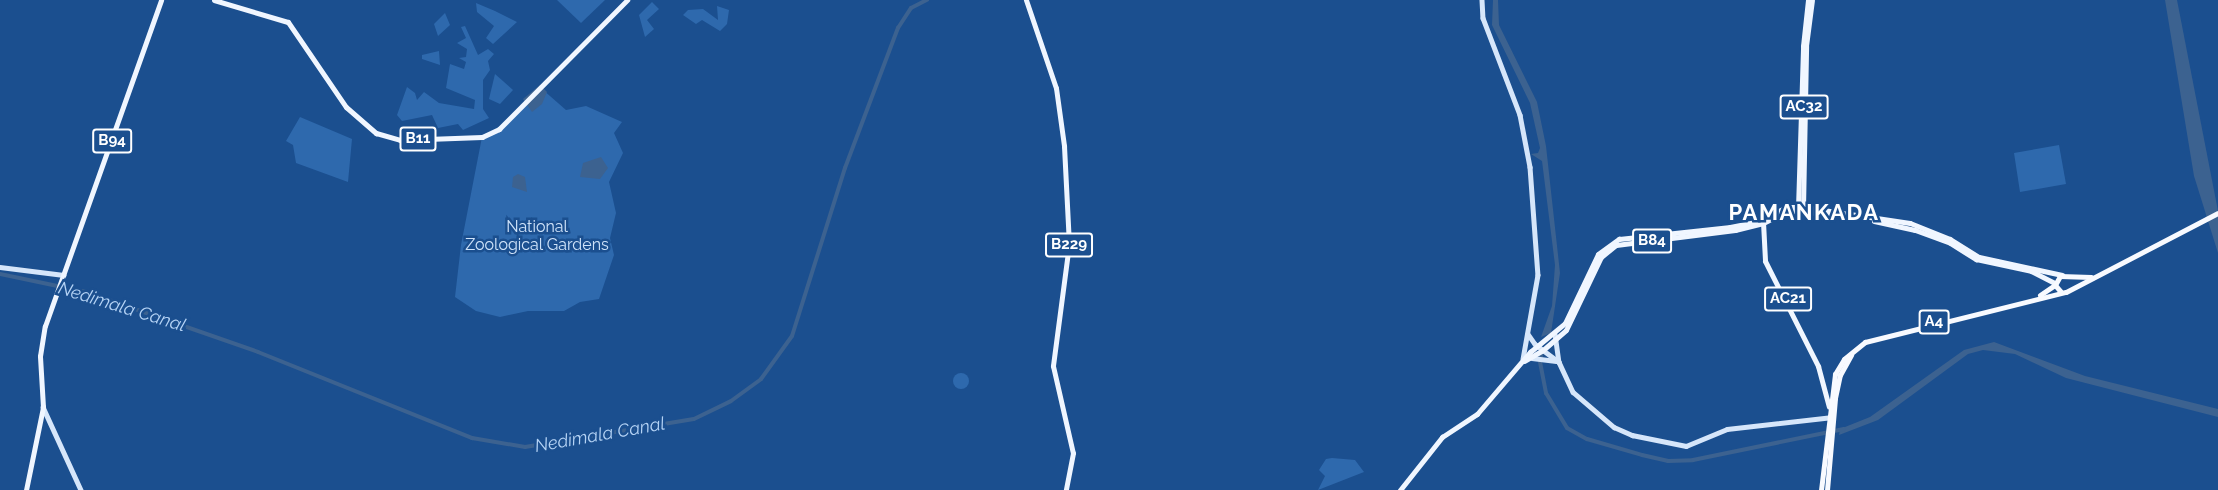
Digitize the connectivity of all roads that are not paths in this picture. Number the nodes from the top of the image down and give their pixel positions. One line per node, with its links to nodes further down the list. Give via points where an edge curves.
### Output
1 (161, 0): 13 (main road, B94)
2 (214, 0): 3 (main road, B11, via 288,22 346,107 376,134 400,140 482,137 499,129)
3 (627, 0)
4 (1026, 0): 30 (main road, B229, via 1056,88 1064,146 1069,244 1053,372 1073,453)
5 (1482, 0): 17 (main road, via 1483,18 1520,115 1530,167 1538,275)
6 (1810, 0): 7 (main road, AC32, via 1803,46)
7 (1800, 209): 9 (main road, B84); 11 (main road, via 1920,226 1979,256); 14 (main road, via 1915,230 1950,243 1976,260 2031,271)
8 (2218, 213): 12 (highway, A4)
9 (1763, 221): 18 (main road, B84, via 1612,247 1601,257 1574,317); 22 (main road, AC21, via 1767,264 1788,299)
10 (0, 267): 13 (main road)
11 (2064, 276): 12 (highway, A4); 14 (highway); 15 (highway, via 2072,284)
12 (2092, 277): 15 (highway, A4)
13 (61, 280): 24 (main road, B94, via 42,340)
14 (2055, 284): 15 (highway); 16 (highway, A4)
15 (2065, 291): 16 (highway, A4)
16 (2036, 297): 23 (highway, A4, via 1880,335 1851,354)
17 (1529, 335): 18 (main road); 20 (main road)
18 (1548, 343): 19 (main road, B84); 20 (main road, B84); 21 (main road); 21 (main road)
19 (1532, 358): 20 (main road, B84); 21 (main road)
20 (1522, 362): 31 (main road, B84, via 1485,406 1442,437)
21 (1559, 362): 26 (main road, via 1579,399 1623,432 1653,440 1693,445 1727,429)
22 (1821, 373): 23 (main road); 25 (main road, AC21)
23 (1838, 375): 25 (highway, A4); 26 (highway, A4)
24 (43, 407): 28 (main road, B94); 29 (main road)
25 (1829, 407): 26 (highway, A4)
26 (1832, 419): 27 (highway, A4); 27 (highway, A4)
27 (1830, 436): 32 (highway, A4); 33 (highway, A4)
28 (26, 490)
29 (81, 490)
30 (1066, 490)
31 (1400, 490)
32 (1821, 490)
33 (1827, 490)

